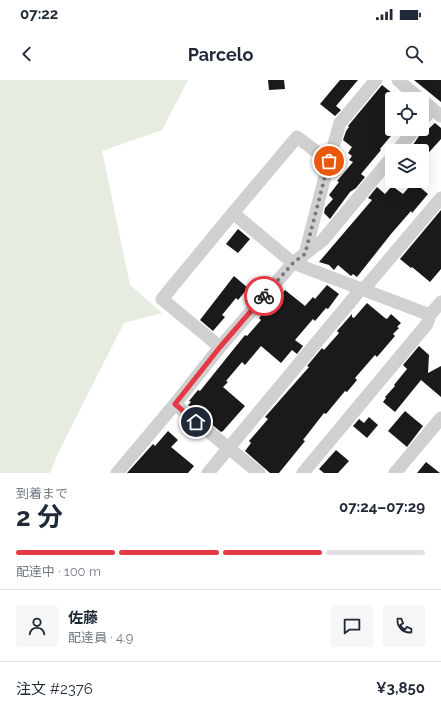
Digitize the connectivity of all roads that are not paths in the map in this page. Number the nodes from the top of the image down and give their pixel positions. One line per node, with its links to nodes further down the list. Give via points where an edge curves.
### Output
1 (376, 80): 6 (street, via 340,123)
2 (398, 80): 3 (street)
3 (412, 92)
4 (409, 136): 5 (street)
5 (403, 144)
6 (329, 161): 9 (street, via 297,137); 10 (street)
7 (385, 165): 10 (street, via 323,240)
8 (441, 198): 12 (street)
9 (233, 213): 11 (street); 15 (street, via 162,299)
10 (305, 254): 11 (street)
11 (293, 263): 12 (street); 15 (street)
12 (362, 290): 14 (street); 18 (street)
13 (441, 302): 14 (street)
14 (430, 315): 22 (street, via 427,324)
15 (220, 347): 16 (street)
16 (175, 404): 18 (street); 19 (street)
17 (441, 418): 23 (street)
18 (229, 448): 20 (street); 21 (street)
19 (117, 473)
20 (208, 473)
21 (259, 473)
22 (304, 473)
23 (395, 473)

